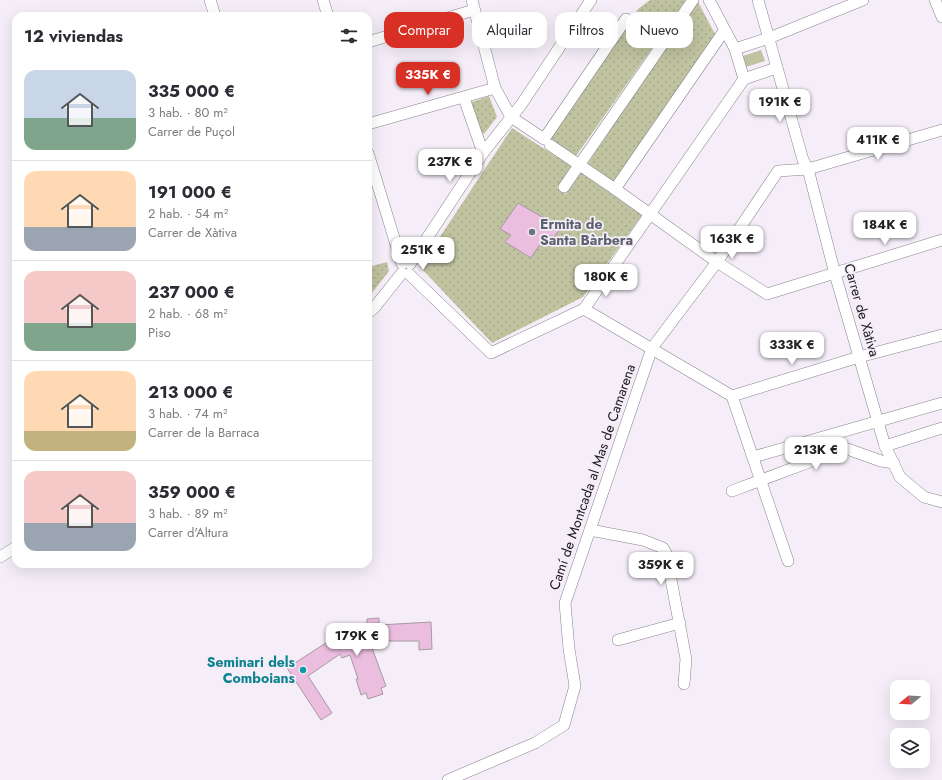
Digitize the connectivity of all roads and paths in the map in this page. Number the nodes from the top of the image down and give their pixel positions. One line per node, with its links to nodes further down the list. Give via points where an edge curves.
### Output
1 (210, 0): 10 (street)
2 (323, 0): 11 (street)
3 (591, 0): 22 (street)
4 (693, 0): 28 (street)
5 (710, 0): 14 (street)
6 (758, 0): 15 (street, Carrer de Xàtiva)
7 (863, 0): 15 (street)
8 (935, 0): 12 (street)
9 (473, 5): 16 (street); 20 (street)
10 (214, 12)
11 (327, 12)
12 (942, 17)
13 (626, 19): 22 (street, via 544,139)
14 (724, 31): 17 (street); 31 (street)
15 (769, 38): 17 (street); 18 (street, Carrer de Xàtiva)
16 (372, 41)
17 (735, 49): 19 (street)
18 (776, 68): 19 (street); 29 (street, Carrer de Xàtiva, via 803,160)
19 (744, 79): 32 (street)
20 (495, 88): 21 (street); 22 (street)
21 (464, 98): 23 (street); 26 (street)
22 (510, 117): 26 (street)
23 (372, 123)
24 (942, 130): 29 (street)
25 (550, 145): 28 (street)
26 (483, 153): 35 (street)
27 (372, 165): 35 (street)
28 (579, 165): 30 (street); 31 (street)
29 (808, 169): 34 (street, Camí de Montcada al Mas de Camarena, via 778,170); 36 (street, Carrer de Xàtiva)
30 (564, 187)
31 (615, 189): 32 (street)
32 (650, 215): 34 (street); 37 (street)
33 (942, 240): 36 (street)
34 (717, 262): 36 (street, via 767,294); 40 (street, Camí de Montcada al Mas de Camarena)
35 (406, 269): 37 (street, via 491,353); 38 (street)
36 (835, 274): 41 (street, Carrer de Xàtiva)
37 (584, 309): 40 (street)
38 (372, 310)
39 (942, 335): 41 (street)
40 (652, 348): 42 (street); 52 (street, Camí de Montcada al Mas de Camarena)
41 (859, 357): 42 (street); 44 (street, Carrer de Xàtiva)
42 (732, 396): 47 (street)
43 (942, 403): 44 (street)
44 (878, 421): 46 (street, Carrer de Xàtiva); 47 (street)
45 (942, 428): 46 (street)
46 (885, 446): 48 (street, Carrer de Xàtiva)
47 (753, 457): 49 (street)
48 (894, 463): 49 (street, via 839,446 812,461); 51 (street, Carrer de Xàtiva, via 900,477 924,497)
49 (760, 480): 50 (street); 55 (street)
50 (732, 491)
51 (942, 502)
52 (590, 530): 56 (street, via 643,540 662,548 668,560); 59 (street, Camí de Montcada al Mas de Camarena, via 565,603 575,686 564,725 536,743)
53 (12, 550): 54 (street)
54 (0, 557)
55 (788, 561)
56 (680, 623): 57 (street); 58 (street, via 686,659)
57 (618, 640)
58 (684, 684)
59 (448, 780)

